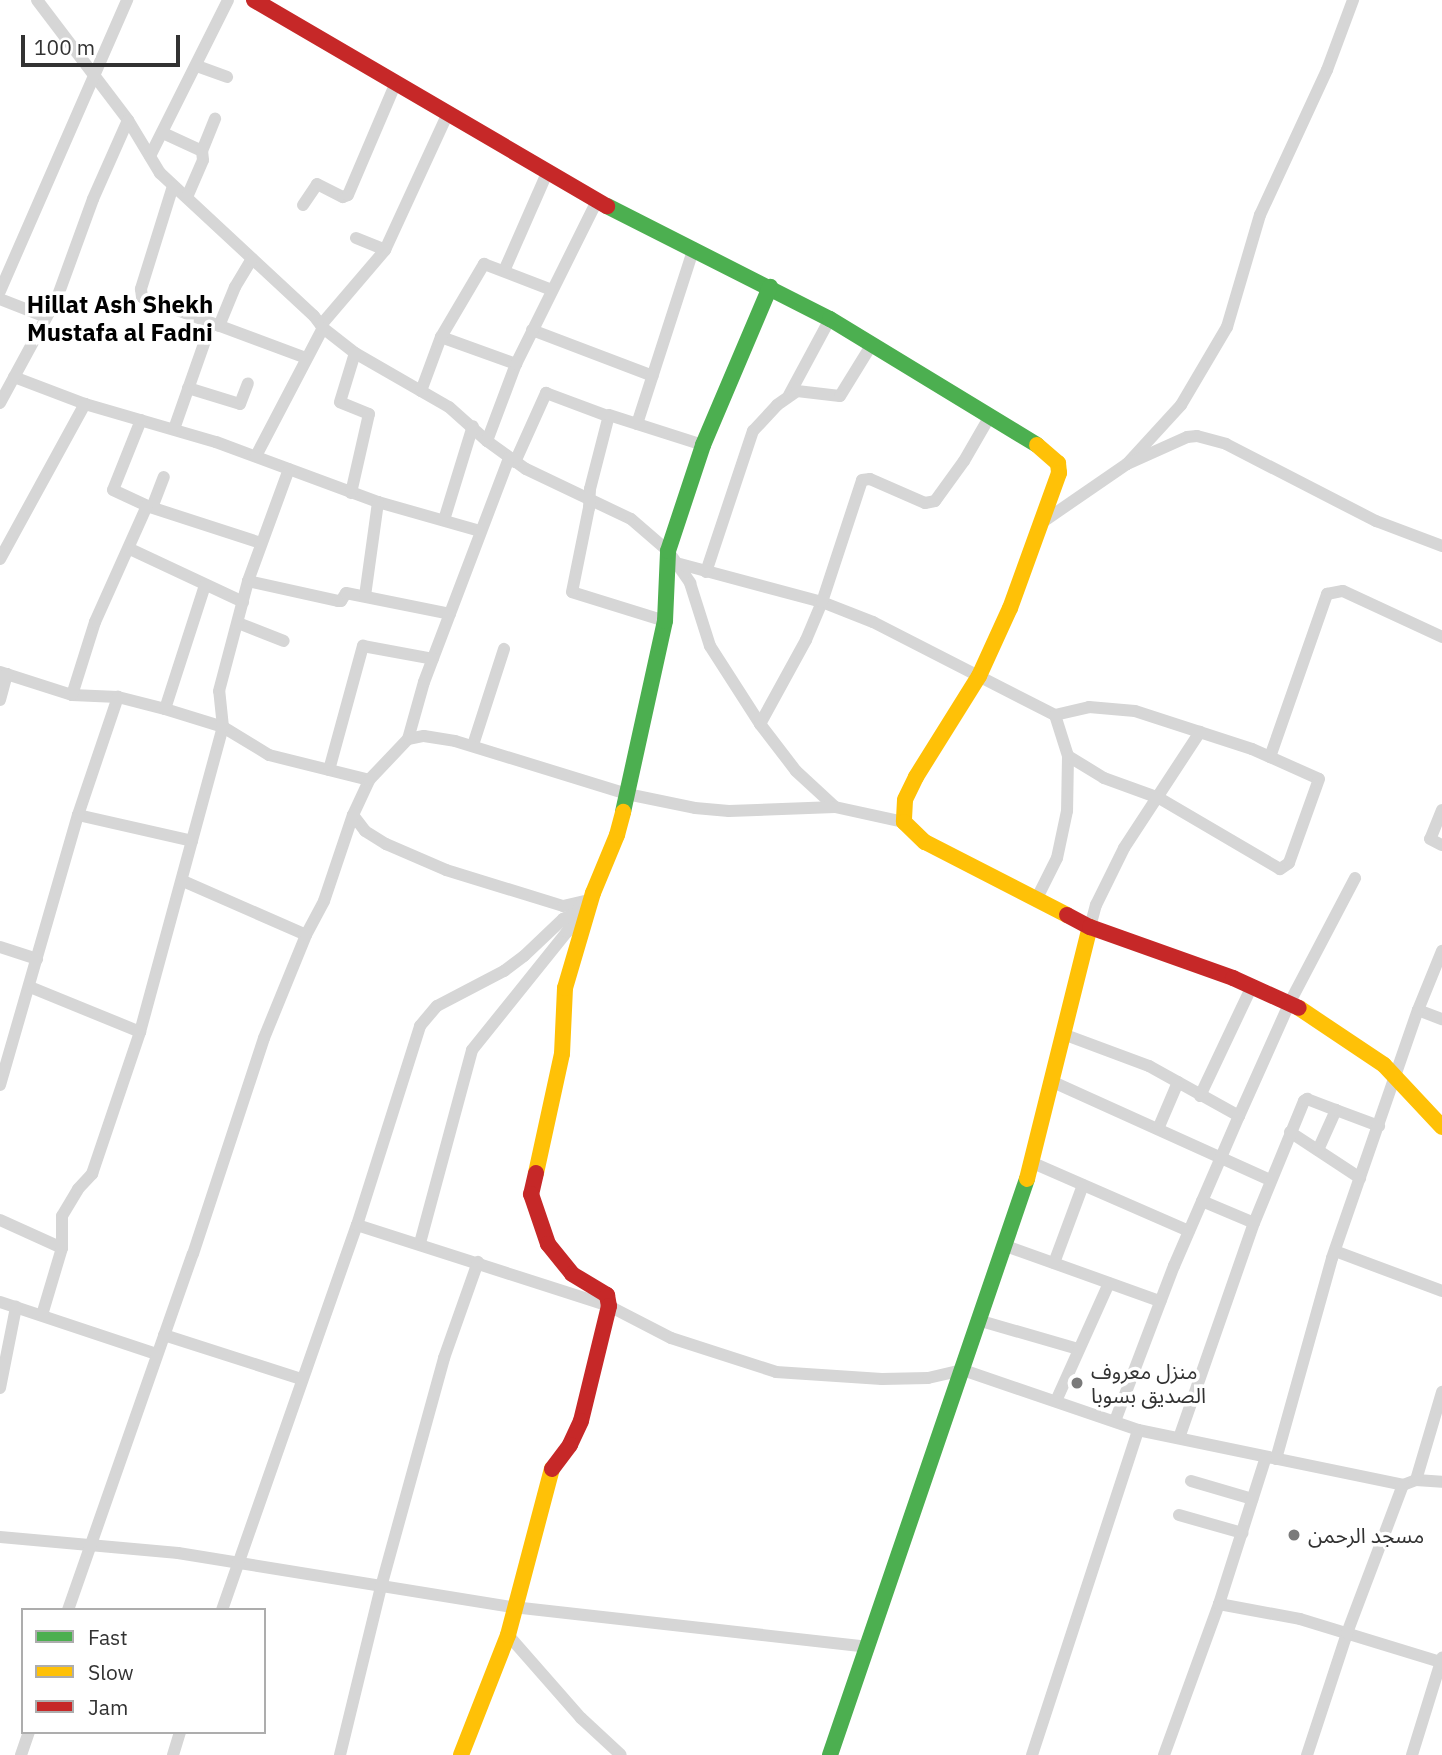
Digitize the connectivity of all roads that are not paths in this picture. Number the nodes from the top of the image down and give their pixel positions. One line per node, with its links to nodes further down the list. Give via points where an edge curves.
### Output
1 (37, 0): 7 (street)
2 (127, 0): 7 (street)
3 (228, 0): 6 (street)
4 (254, 0): 9 (street)
5 (1353, 0): 58 (street, via 1323,81 1260,215 1227,327 1181,405)
6 (197, 66): 8 (street); 13 (street)
7 (95, 75): 12 (street); 28 (street)
8 (228, 77)
9 (395, 85): 10 (street); 20 (street, via 348,195 343,197 317,184)
10 (447, 115): 16 (street); 23 (street)
11 (215, 118): 14 (street)
12 (128, 120): 15 (street); 30 (street)
13 (163, 134): 14 (street); 15 (street)
14 (202, 151): 18 (street, via 203,160)
15 (150, 156): 17 (street)
16 (547, 173): 19 (street); 25 (street)
17 (173, 186): 18 (street); 32 (street, via 140,295)
18 (187, 197): 24 (street)
19 (597, 201): 22 (street); 27 (street)
20 (303, 205)
21 (356, 238): 23 (street)
22 (694, 248): 26 (street); 40 (street)
23 (385, 250): 33 (street)
24 (252, 259): 32 (street); 33 (street)
25 (505, 271): 27 (street); 35 (street, via 484,264)
26 (770, 287): 31 (street); 55 (street)
27 (552, 290): 34 (street)
28 (0, 291)
29 (0, 299): 30 (street)
30 (46, 317): 41 (street)
31 (830, 318): 36 (street); 45 (street)
32 (215, 325): 38 (street); 43 (street)
33 (322, 327): 37 (street); 38 (street)
34 (532, 330): 39 (street); 40 (street)
35 (441, 337): 39 (street); 44 (street)
36 (872, 344): 45 (street, via 840,396 804,390); 49 (street)
37 (355, 353): 44 (street); 61 (street, via 340,402 369,415)
38 (306, 358): 56 (street)
39 (516, 363): 54 (street)
40 (653, 376): 51 (street)
41 (14, 377): 46 (street); 47 (street)
42 (248, 383): 43 (street, via 240,404)
43 (188, 388): 53 (street)
44 (421, 391): 52 (street)
45 (789, 395): 74 (street, via 751,435)
46 (0, 403)
47 (85, 404): 50 (street); 72 (street)
48 (608, 416): 51 (street); 57 (street, via 546,393); 62 (street)
49 (990, 416): 66 (street, via 1042,447 1058,463); 79 (street, via 935,501 925,503 863,478)
50 (141, 420): 53 (street); 64 (street, via 113,491)
51 (637, 424): 55 (street)
52 (473, 426): 54 (street); 65 (street)
53 (174, 429): 56 (street)
54 (487, 441): 57 (street)
55 (703, 445): 71 (street)
56 (256, 456): 59 (street)
57 (512, 460): 62 (street); 67 (street)
58 (1127, 464): 66 (street); 69 (street, via 1187,437 1208,437 1377,521)
59 (289, 469): 61 (street); 68 (street)
60 (164, 477): 64 (street)
61 (351, 493): 63 (street)
62 (589, 499): 71 (street, via 631,519); 81 (street, via 572,592)
63 (378, 502): 65 (street); 77 (street)
64 (150, 505): 68 (street); 70 (street)
65 (444, 520): 67 (street)
66 (1044, 521): 88 (street)
67 (480, 531): 80 (street)
68 (261, 543): 75 (street)
69 (1442, 546)
70 (130, 549): 76 (street); 89 (street, via 95,622)
71 (668, 551): 73 (street); 81 (street)
72 (0, 559)
73 (680, 564): 74 (street); 94 (street, via 710,646)
74 (706, 572): 79 (street)
75 (248, 581): 77 (street, via 338,601 346,593); 78 (street)
76 (205, 585): 78 (street); 92 (street)
77 (365, 596): 80 (street)
78 (243, 602): 82 (street)
79 (822, 602): 88 (street, via 891,630); 94 (street)
80 (450, 614): 86 (street)
81 (666, 621): 103 (street)
82 (238, 624): 84 (street); 95 (street, via 219,691)
83 (1442, 637): 100 (street, via 1343,591 1326,594)
84 (284, 642)
85 (504, 649): 98 (street)
86 (433, 659): 97 (street); 101 (street, via 363,646)
87 (4, 673): 89 (street); 91 (street)
88 (979, 676): 93 (street); 109 (street, via 916,777 905,800)
89 (72, 695): 90 (street)
90 (118, 697): 92 (street); 107 (street)
91 (0, 699)
92 (164, 709): 95 (street)
93 (1055, 715): 96 (street, via 1089,707 1135,711); 99 (street)
94 (760, 724): 105 (street, via 796,771)
95 (223, 727): 101 (street, via 269,755); 110 (street)
96 (1200, 732): 100 (street); 104 (street)
97 (408, 739): 98 (street, via 439,738); 102 (street)
98 (473, 745): 103 (street)
99 (1068, 756): 104 (street, via 1104,778); 115 (street, via 1064,834)
100 (1270, 757): 104 (street, via 1320,779 1286,867 1275,867)
101 (329, 770): 102 (street)
102 (369, 780): 108 (street)
103 (627, 794): 105 (street, via 729,811); 114 (street, via 617,835)
104 (1159, 798): 117 (street, via 1124,848)
105 (835, 807): 109 (street)
106 (1442, 810): 111 (street, via 1430,839)
107 (78, 815): 110 (street); 121 (street)
108 (353, 815): 116 (street, via 365,831 386,844 446,870); 118 (street, via 324,901)
109 (904, 822): 115 (street, via 925,842)
110 (192, 841): 113 (street)
111 (1442, 845)
112 (1355, 878): 124 (street)
113 (183, 881): 118 (street); 127 (street)
114 (593, 892): 116 (street); 161 (street, via 565,988 562,1054 531,1194 548,1244 572,1274 607,1295)
115 (1036, 900): 117 (street)
116 (580, 908): 149 (street, via 504,971 437,1006 420,1026); 151 (street, via 567,932 472,1050)
117 (1090, 927): 122 (street); 128 (street)
118 (306, 935): 165 (street, via 264,1038)
119 (0, 947): 121 (street)
120 (1442, 951): 125 (street)
121 (37, 959): 123 (street)
122 (1252, 986): 124 (street); 133 (street)
123 (30, 987): 127 (street); 132 (street)
124 (1290, 1002): 129 (street, via 1350,1038); 135 (street)
125 (1418, 1010): 126 (street); 129 (street)
126 (1442, 1019)
127 (140, 1032): 153 (street, via 92,1174 62,1216)
128 (1063, 1034): 130 (street); 131 (street, via 1149,1066)
129 (1396, 1076): 136 (street); 137 (street)
130 (1053, 1082): 138 (street); 142 (street)
131 (1178, 1082): 133 (street); 138 (street)
132 (0, 1085)
133 (1200, 1096): 135 (street)
134 (1336, 1110): 136 (street); 139 (street, via 1305,1099); 140 (street)
135 (1239, 1116): 141 (street)
136 (1379, 1126): 143 (street)
137 (1442, 1127)
138 (1158, 1129): 141 (street)
139 (1290, 1132): 140 (street); 144 (street)
140 (1318, 1150): 143 (street)
141 (1221, 1157): 144 (street); 146 (street)
142 (1033, 1163): 145 (street); 152 (street)
143 (1360, 1178): 154 (street)
144 (1270, 1180): 148 (street)
145 (1083, 1185): 150 (street); 156 (street)
146 (1202, 1201): 148 (street); 150 (street)
147 (0, 1220): 153 (street)
148 (1254, 1223): 175 (street)
149 (356, 1225): 151 (street); 169 (street)
150 (1189, 1231): 159 (street)
151 (420, 1243): 155 (street)
152 (1006, 1245): 156 (street); 164 (street)
153 (62, 1248): 163 (street)
154 (1335, 1251): 158 (street); 176 (street)
155 (478, 1262): 161 (street); 187 (street, via 444,1358)
156 (1054, 1263): 157 (street)
157 (1109, 1283): 159 (street); 166 (street)
158 (1442, 1291)
159 (1160, 1301): 173 (street)
160 (0, 1302): 162 (street)
161 (609, 1306): 168 (street, via 671,1338 776,1372 882,1379 928,1378); 189 (street, via 581,1422 570,1445 553,1464)
162 (16, 1307): 163 (street); 170 (street)
163 (42, 1315): 167 (street)
164 (981, 1321): 166 (street); 168 (street)
165 (164, 1335): 167 (street); 169 (street)
166 (1078, 1349): 172 (street)
167 (156, 1354): 185 (street)
168 (963, 1370): 172 (street); 194 (street)
169 (301, 1379): 186 (street)
170 (0, 1388)
171 (1442, 1392): 177 (street)
172 (1056, 1401): 173 (street)
173 (1115, 1421): 174 (street)
174 (1138, 1430): 175 (street); 204 (street)
175 (1179, 1438): 176 (street)
176 (1271, 1458): 180 (street); 181 (street)
177 (1416, 1480): 179 (street); 180 (street)
178 (1191, 1481): 181 (street)
179 (1442, 1482)
180 (1403, 1485): 192 (street)
181 (1252, 1499): 183 (street)
182 (1179, 1515): 183 (street)
183 (1242, 1533): 188 (street)
184 (0, 1537): 185 (street)
185 (89, 1546): 186 (street); 190 (street)
186 (239, 1561): 187 (street); 191 (street)
187 (381, 1587): 189 (street); 200 (street)
188 (1219, 1604): 192 (street); 205 (street)
189 (513, 1607): 193 (street); 194 (street)
190 (69, 1608)
191 (223, 1608)
192 (1347, 1633): 195 (street); 206 (street)
193 (508, 1635): 201 (street); 202 (street, via 581,1718)
194 (867, 1647): 203 (street)
195 (1441, 1660): 207 (street)
196 (28, 1734): 198 (street)
197 (179, 1734): 199 (street)
198 (21, 1755)
199 (173, 1755)
200 (340, 1755)
201 (461, 1755)
202 (621, 1755)
203 (830, 1755)
204 (1032, 1755)
205 (1164, 1755)
206 (1307, 1755)
207 (1412, 1755)

